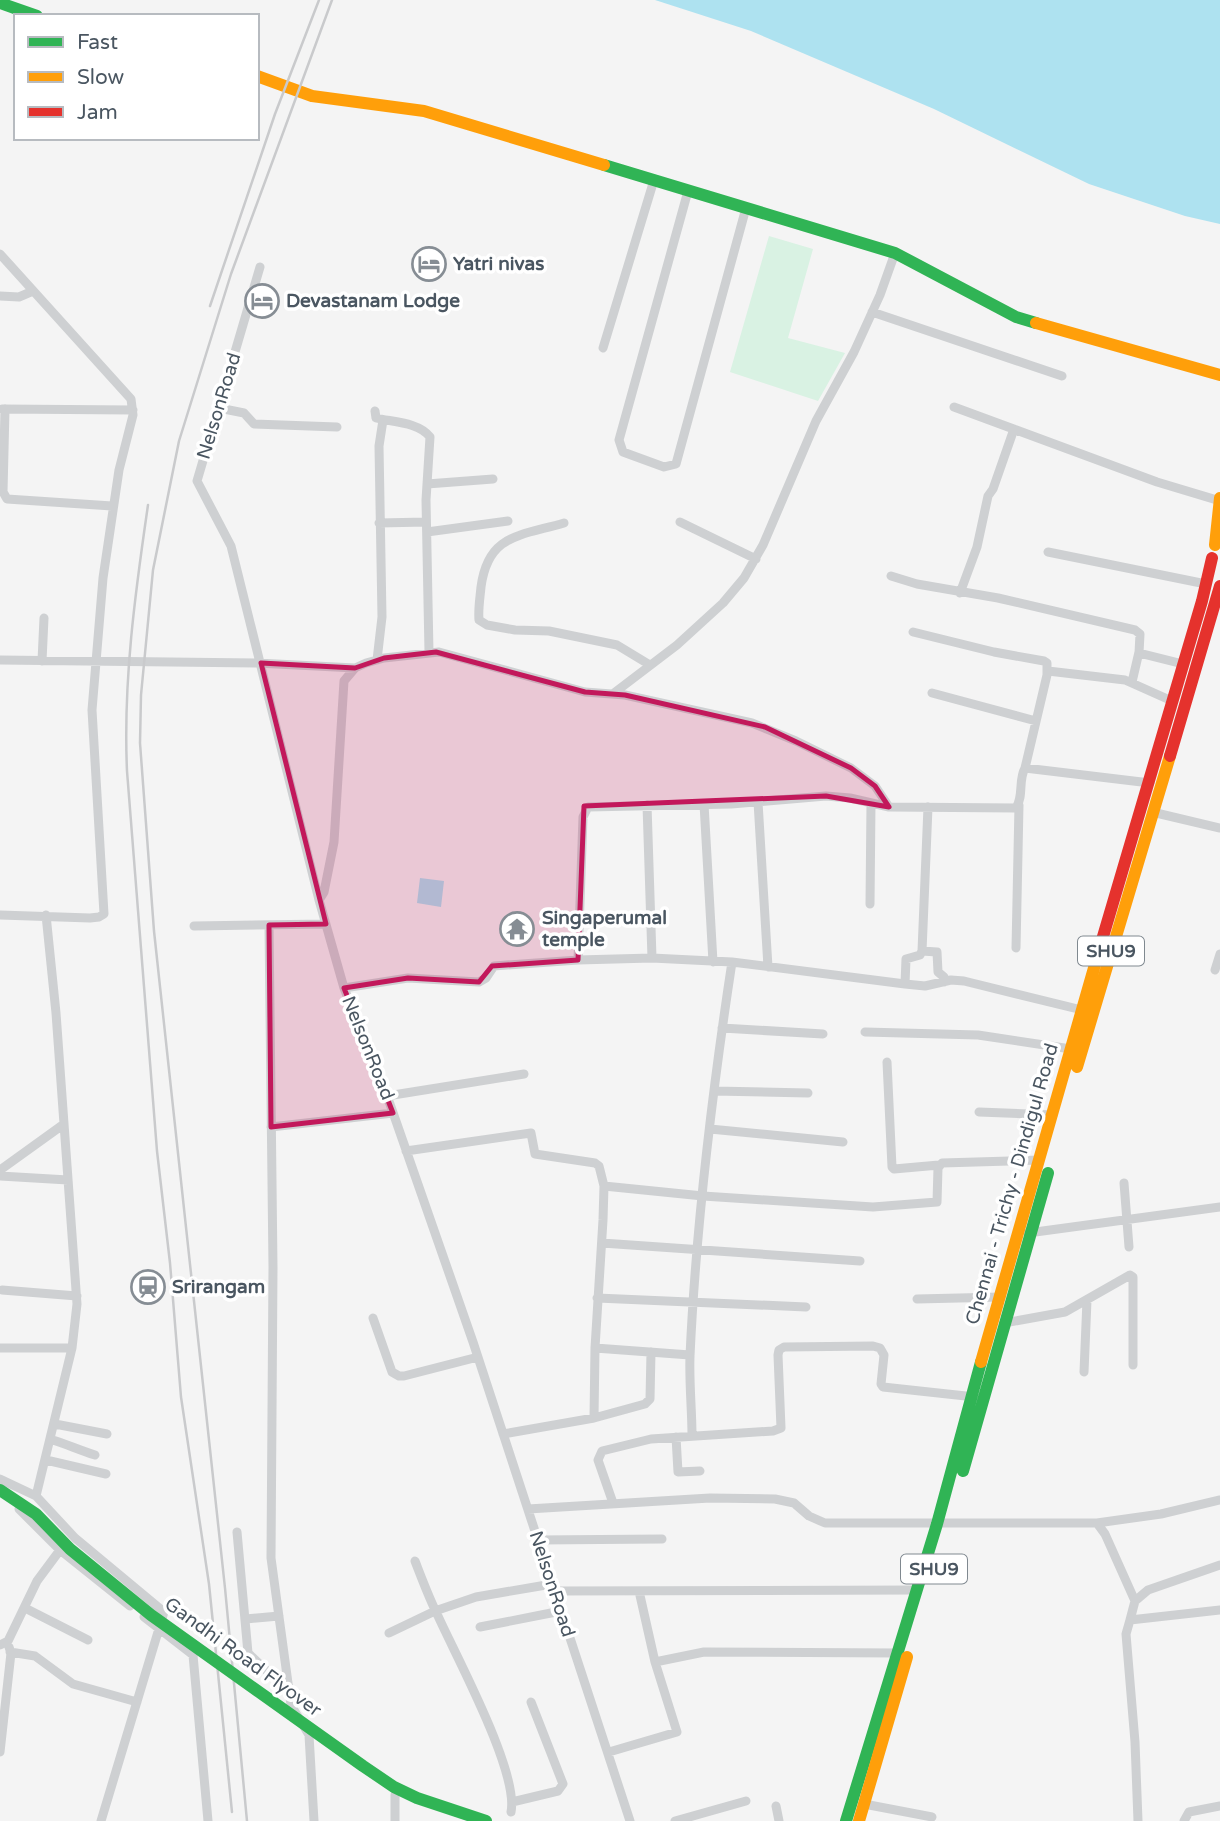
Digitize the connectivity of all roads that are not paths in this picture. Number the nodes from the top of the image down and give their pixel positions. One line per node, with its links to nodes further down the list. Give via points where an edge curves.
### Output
1 (0, 3): 2 (main road)
2 (31, 14)
3 (259, 77): 4 (main road, via 312,96 424,111)
4 (654, 180): 5 (main road); 13 (street)
5 (688, 191): 6 (main road); 6 (street, via 619,440 623,452 664,467 676,464)
6 (746, 208): 7 (main road)
7 (895, 253): 12 (street); 14 (main road, via 1016,317)
8 (1, 256): 10 (street)
9 (260, 267): 17 (street, NelsonRoad)
10 (33, 291): 11 (street, via 19,297); 19 (street, via 131,399)
11 (0, 296)
12 (872, 312): 15 (street); 35 (street, via 816,421)
13 (603, 348)
14 (1220, 375)
15 (1062, 376)
16 (954, 407): 23 (street)
17 (219, 408): 22 (street, via 244,413 255,424); 49 (street, NelsonRoad, via 197,481 231,546)
18 (3, 409): 19 (street); 27 (street, via 6,498)
19 (132, 410): 27 (street)
20 (375, 411): 21 (street, via 376,418)
21 (383, 420): 25 (street, via 415,426 430,437); 30 (street)
22 (337, 427)
23 (1014, 429): 26 (street, via 1157,482); 40 (street, via 988,496)
24 (493, 479): 25 (street)
25 (427, 484): 32 (street)
26 (1220, 499): 33 (main road, Chennai - Trichy - Dindigul Road / SHU9)
27 (112, 506): 48 (street)
28 (508, 521): 32 (street)
29 (680, 522): 35 (street)
30 (379, 523): 32 (street); 46 (street, via 382,617)
31 (564, 523): 51 (street, via 508,540 489,556 478,620 617,645)
32 (427, 527): 43 (street)
33 (1216, 547): 36 (main road); 38 (main road, Chennai - Trichy - Dindigul Road / SHU9)
34 (1048, 552): 38 (street)
35 (756, 559): 51 (street, via 723,603)
36 (1220, 572)
37 (891, 576): 40 (street)
38 (1206, 584): 50 (main road, Chennai - Trichy - Dindigul Road / SHU9)
39 (1220, 586): 60 (main road, Chennai - Trichy - Dindigul Road / SHU9)
40 (960, 593): 44 (street, via 1135,630 1140,635)
41 (44, 618): 47 (street)
42 (913, 632): 53 (street, via 1044,661)
43 (429, 652): 46 (street); 55 (street, via 451,654 584,692)
44 (1139, 652): 50 (street); 54 (street)
45 (0, 660): 47 (street)
46 (377, 660): 52 (street)
47 (42, 661): 48 (street)
48 (96, 662): 49 (street); 73 (street, via 92,709 104,914 90,918)
49 (261, 663): 52 (street); 70 (street, NelsonRoad)
50 (1183, 664): 57 (main road, Chennai - Trichy - Dindigul Road / SHU9)
51 (650, 665): 55 (street)
52 (355, 668): 70 (street, via 344,681 334,842)
53 (1048, 671): 54 (street); 58 (street)
54 (1132, 682): 57 (street)
55 (614, 693): 66 (street, via 765,727 851,768 875,786)
56 (932, 693): 58 (street)
57 (1172, 701): 60 (main road, Chennai - Trichy - Dindigul Road / SHU9)
58 (1036, 721): 59 (street)
59 (1025, 768): 60 (street); 65 (street)
60 (1153, 783): 68 (main road, Chennai - Trichy - Dindigul Road / SHU9); 89 (main road, Chennai - Trichy - Dindigul Road / SHU9)
61 (758, 802): 62 (street, via 826,796); 63 (street); 84 (street)
62 (871, 803): 66 (street); 71 (street)
63 (704, 804): 64 (street); 82 (street)
64 (647, 805): 80 (street); 81 (street, via 590,806 585,810)
65 (1019, 805): 67 (street, via 1014,809); 77 (street)
66 (889, 807): 67 (street)
67 (928, 807): 78 (street)
68 (1152, 812): 69 (street); 117 (main road, Chennai - Trichy - Dindigul Road / SHU9)
69 (1220, 828)
70 (320, 900): 74 (street, NelsonRoad)
71 (870, 904)
72 (0, 915): 73 (street)
73 (46, 915): 102 (street)
74 (326, 924): 75 (street); 88 (street, NelsonRoad)
75 (269, 925): 76 (street); 103 (street)
76 (194, 926)
77 (1016, 948)
78 (922, 951): 86 (street, via 937,952); 87 (street, via 906,959)
79 (1220, 954): 85 (street)
80 (652, 958): 81 (street); 82 (street)
81 (578, 960): 88 (street, via 494,966 479,982 408,978)
82 (713, 962): 83 (street)
83 (732, 962): 84 (street); 90 (street)
84 (768, 967): 87 (street)
85 (1216, 970)
86 (944, 982): 87 (street); 89 (street, via 964,981)
87 (905, 984)
88 (344, 988): 98 (street, NelsonRoad)
89 (1082, 1010): 93 (main road, Chennai - Trichy - Dindigul Road / SHU9)
90 (722, 1028): 92 (street); 96 (street)
91 (865, 1032): 93 (street, via 978,1035)
92 (823, 1034)
93 (1071, 1049): 101 (main road, Chennai - Trichy - Dindigul Road / SHU9)
94 (887, 1062): 108 (street, via 892,1167)
95 (524, 1074): 98 (street)
96 (714, 1091): 97 (street); 104 (street)
97 (808, 1093)
98 (387, 1096): 100 (street, NelsonRoad)
99 (979, 1112): 101 (street)
100 (393, 1113): 103 (street); 106 (street, NelsonRoad)
101 (1053, 1115): 107 (main road, Chennai - Trichy - Dindigul Road / SHU9)
102 (64, 1125): 109 (street); 111 (street)
103 (271, 1127): 174 (street, via 270,1549)
104 (710, 1129): 105 (street); 114 (street)
105 (843, 1142)
106 (406, 1151): 113 (street, via 531,1133 535,1154 595,1163); 136 (street, NelsonRoad)
107 (1040, 1160): 108 (street); 117 (main road, Chennai - Trichy - Dindigul Road / SHU9)
108 (939, 1165): 114 (street, via 936,1202 873,1207)
109 (0, 1170)
110 (0, 1176): 111 (street)
111 (68, 1180): 123 (street)
112 (1124, 1183): 116 (street)
113 (604, 1186): 114 (street); 118 (street)
114 (703, 1196): 120 (street)
115 (1220, 1208): 116 (street)
116 (1127, 1221): 117 (street); 119 (street)
117 (1026, 1233): 129 (main road, Chennai - Trichy - Dindigul Road / SHU9)
118 (602, 1242): 120 (street); 124 (street)
119 (1129, 1247)
120 (698, 1249): 121 (street); 127 (street)
121 (860, 1261)
122 (2, 1290): 123 (street)
123 (77, 1296): 132 (street)
124 (597, 1298): 127 (street); 133 (street)
125 (917, 1299): 129 (street)
126 (1087, 1300): 129 (street, via 1058,1314); 137 (street, via 1133,1276); 138 (street)
127 (694, 1301): 128 (street); 135 (street)
128 (806, 1307)
129 (1003, 1311): 139 (main road, Chennai - Trichy - Dindigul Road)
130 (373, 1318): 136 (street, via 392,1372 399,1376)
131 (0, 1348): 132 (street)
132 (72, 1348): 141 (street)
133 (595, 1348): 134 (street); 140 (street)
134 (652, 1352): 135 (street); 140 (street, via 647,1403)
135 (690, 1355): 144 (street)
136 (478, 1357): 143 (street, NelsonRoad)
137 (1133, 1365)
138 (1084, 1372)
139 (977, 1397): 144 (street, via 883,1387 884,1356 873,1346 784,1347 778,1354 780,1428); 159 (main road, Chennai - Trichy - Dindigul Road)
140 (594, 1418): 143 (street)
141 (55, 1424): 142 (street); 146 (street)
142 (107, 1434)
143 (503, 1434): 157 (street, NelsonRoad)
144 (692, 1436): 145 (street)
145 (676, 1437): 149 (street, via 678,1472); 156 (street, via 626,1443 598,1454)
146 (50, 1439): 147 (street); 148 (street)
147 (95, 1455)
148 (46, 1460): 150 (street); 153 (street)
149 (700, 1471)
150 (106, 1474)
151 (0, 1479): 153 (street)
152 (0, 1490): 199 (main road, Gandhi Road Flyover, bridge, via 36,1514 70,1549 151,1615 363,1766 417,1798)
153 (36, 1496): 178 (street, via 75,1538 162,1609)
154 (0, 1497): 163 (street, via 26,1514)
155 (1220, 1500): 158 (street)
156 (613, 1503): 157 (street); 159 (street, via 710,1497 775,1499 794,1503 825,1523)
157 (528, 1509): 162 (street, NelsonRoad)
158 (1097, 1523): 159 (street); 169 (street)
159 (942, 1524): 168 (main road, Chennai - Trichy - Dindigul Road); 191 (main road, Chennai - Trichy - Dindigul Road / SHU9)
160 (237, 1532): 175 (street)
161 (662, 1539): 162 (street)
162 (538, 1540): 166 (street, NelsonRoad)
163 (60, 1550): 170 (street, via 37,1581); 178 (street)
164 (415, 1561): 172 (street)
165 (1220, 1565): 169 (street, via 1156,1586)
166 (553, 1587): 167 (street); 172 (street, via 476,1597); 173 (street, NelsonRoad)
167 (639, 1591): 168 (street); 183 (street)
168 (917, 1591): 182 (main road, Chennai - Trichy - Dindigul Road)
169 (1134, 1604): 176 (street)
170 (25, 1608): 180 (street); 181 (street)
171 (1220, 1610): 176 (street)
172 (435, 1611): 179 (street); 186 (street, via 486,1718 505,1770 512,1807 558,1791 562,1784)
173 (561, 1611): 177 (street); 188 (street, NelsonRoad)
174 (279, 1616): 175 (street); 184 (street)
175 (246, 1619): 184 (street, via 248,1654)
176 (1134, 1619): 205 (street, via 1125,1634)
177 (480, 1627)
178 (160, 1629): 185 (street); 196 (street, via 193,1656)
179 (389, 1633)
180 (88, 1640)
181 (6, 1646): 185 (street, via 35,1656 73,1685); 187 (street)
182 (897, 1653): 183 (street, via 704,1652); 191 (main road, Chennai - Trichy - Dindigul Road)
183 (655, 1662): 188 (street, via 677,1732)
184 (289, 1692): 197 (street, via 292,1708 309,1735)
185 (137, 1702): 195 (street)
186 (531, 1702)
187 (0, 1752)
188 (609, 1752): 200 (street, NelsonRoad)
189 (395, 1795): 198 (street)
190 (746, 1801): 201 (street)
191 (858, 1804): 194 (street); 203 (main road, Chennai - Trichy - Dindigul Road / SHU9); 204 (main road, Chennai - Trichy - Dindigul Road / SHU9)
192 (776, 1806): 202 (street)
193 (1220, 1807): 206 (street, via 1189,1812)
194 (932, 1818)
195 (101, 1821)
196 (208, 1821)
197 (314, 1821)
198 (394, 1821)
199 (486, 1821)
200 (630, 1821)
201 (675, 1821)
202 (779, 1821)
203 (846, 1821)
204 (859, 1821)
205 (1138, 1821)
206 (1184, 1821)

